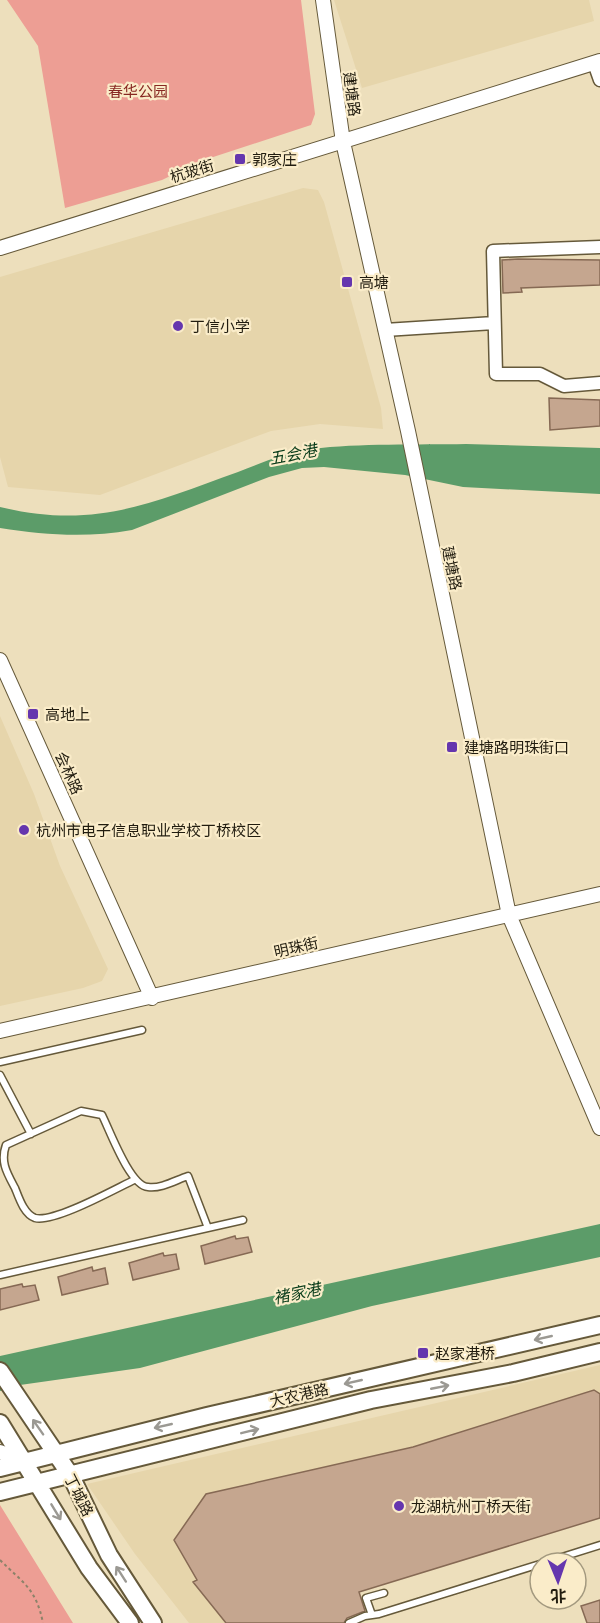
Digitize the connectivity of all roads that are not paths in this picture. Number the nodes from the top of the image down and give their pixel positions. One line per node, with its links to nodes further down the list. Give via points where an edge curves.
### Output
1 (323, 0): 4 (street, 建塘路)
2 (597, 62): 3 (street); 4 (street, 杭玻街)
3 (600, 80)
4 (343, 142): 5 (street, 杭玻街); 8 (street, 建塘路)
5 (0, 248)
6 (600, 248): 7 (street, via 493,251)
7 (494, 323): 8 (street); 9 (street, via 496,374 540,374 564,386)
8 (385, 330): 12 (street, 建塘路)
9 (600, 383)
10 (0, 660): 13 (street, 会林路)
11 (600, 894): 12 (street, 明珠街)
12 (509, 915): 13 (street, 明珠街); 18 (street, 建塘路)
13 (152, 998): 15 (street, 明珠街)
14 (142, 1030): 16 (lane)
15 (0, 1031)
16 (0, 1062)
17 (0, 1075): 19 (lane)
18 (600, 1128)
19 (31, 1134): 20 (lane, via 81,1111 102,1114); 20 (lane, via 6,1145 3,1155 4,1168 28,1213 36,1218 59,1214)
20 (134, 1180): 22 (lane, via 146,1188 188,1176)
21 (243, 1220): 22 (lane)
22 (208, 1228): 23 (lane)
23 (0, 1275)
24 (600, 1325): 29 (main road, 大农港路, one-way to 29)
25 (600, 1352): 32 (main road, 大农港路, one-way to 25, via 371,1400)
26 (0, 1371): 29 (main road, 丁城路, one-way to 26)
27 (0, 1423): 30 (main road, 丁城路)
28 (0, 1452): 30 (street)
29 (56, 1452): 30 (main road, 大农港路); 32 (main road, 丁城路)
30 (26, 1462): 31 (main road, 大农港路); 33 (main road, 丁城路)
31 (0, 1468)
32 (71, 1476): 33 (main road, 大农港路); 41 (main road, 丁城路, one-way to 32, via 109,1555)
33 (38, 1483): 34 (main road, 大农港路); 40 (main road, 丁城路, one-way to 40, via 89,1568)
34 (0, 1492)
35 (600, 1545): 36 (lane)
36 (582, 1551)
37 (528, 1568): 39 (lane)
38 (384, 1593): 39 (lane, via 366,1598)
39 (376, 1615): 42 (lane); 43 (lane)
40 (130, 1623)
41 (153, 1623)
42 (349, 1623)
43 (382, 1623)

